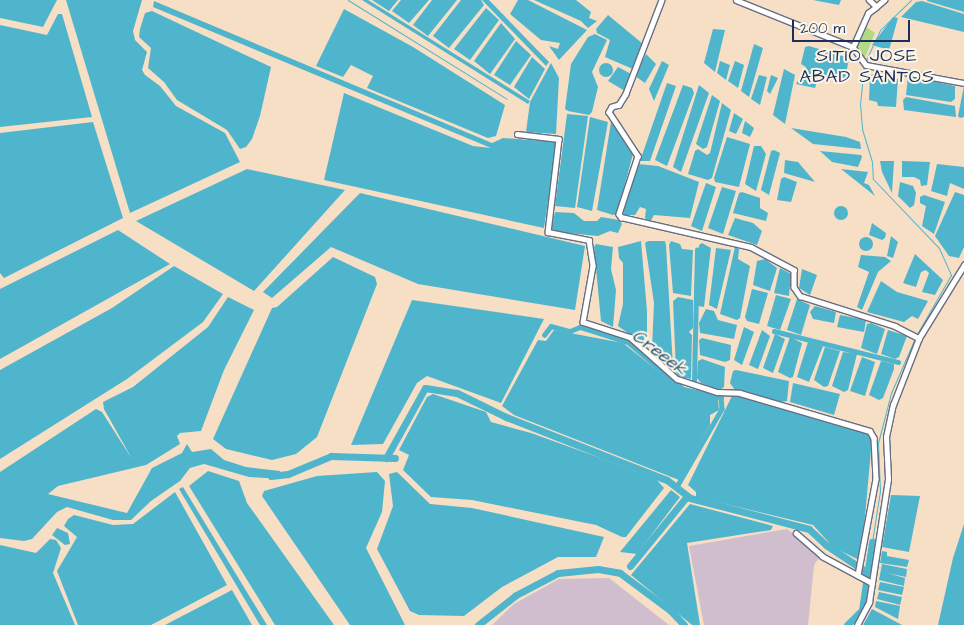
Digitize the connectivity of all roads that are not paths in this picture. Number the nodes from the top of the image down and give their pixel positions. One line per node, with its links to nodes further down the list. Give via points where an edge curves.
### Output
1 (662, 0): 10 (street, via 626,94 609,112 638,156 619,214 621,217 751,247 794,270 794,287 800,296)
2 (736, 0): 6 (street)
3 (869, 0): 5 (street)
4 (884, 0): 5 (street)
5 (876, 7): 6 (street, via 868,13)
6 (853, 47): 7 (street, via 865,63)
7 (964, 83)
8 (517, 134): 12 (street, via 559,139 548,232 589,240 593,266 583,322 630,337 678,379 717,392 740,393 870,431 874,438 876,479)
9 (964, 265): 10 (street)
10 (917, 336): 13 (street, via 893,405 886,437 888,479)
11 (796, 533): 12 (street, via 822,556)
12 (858, 575): 13 (street)
13 (872, 583): 14 (street, via 869,602)
14 (857, 625)

